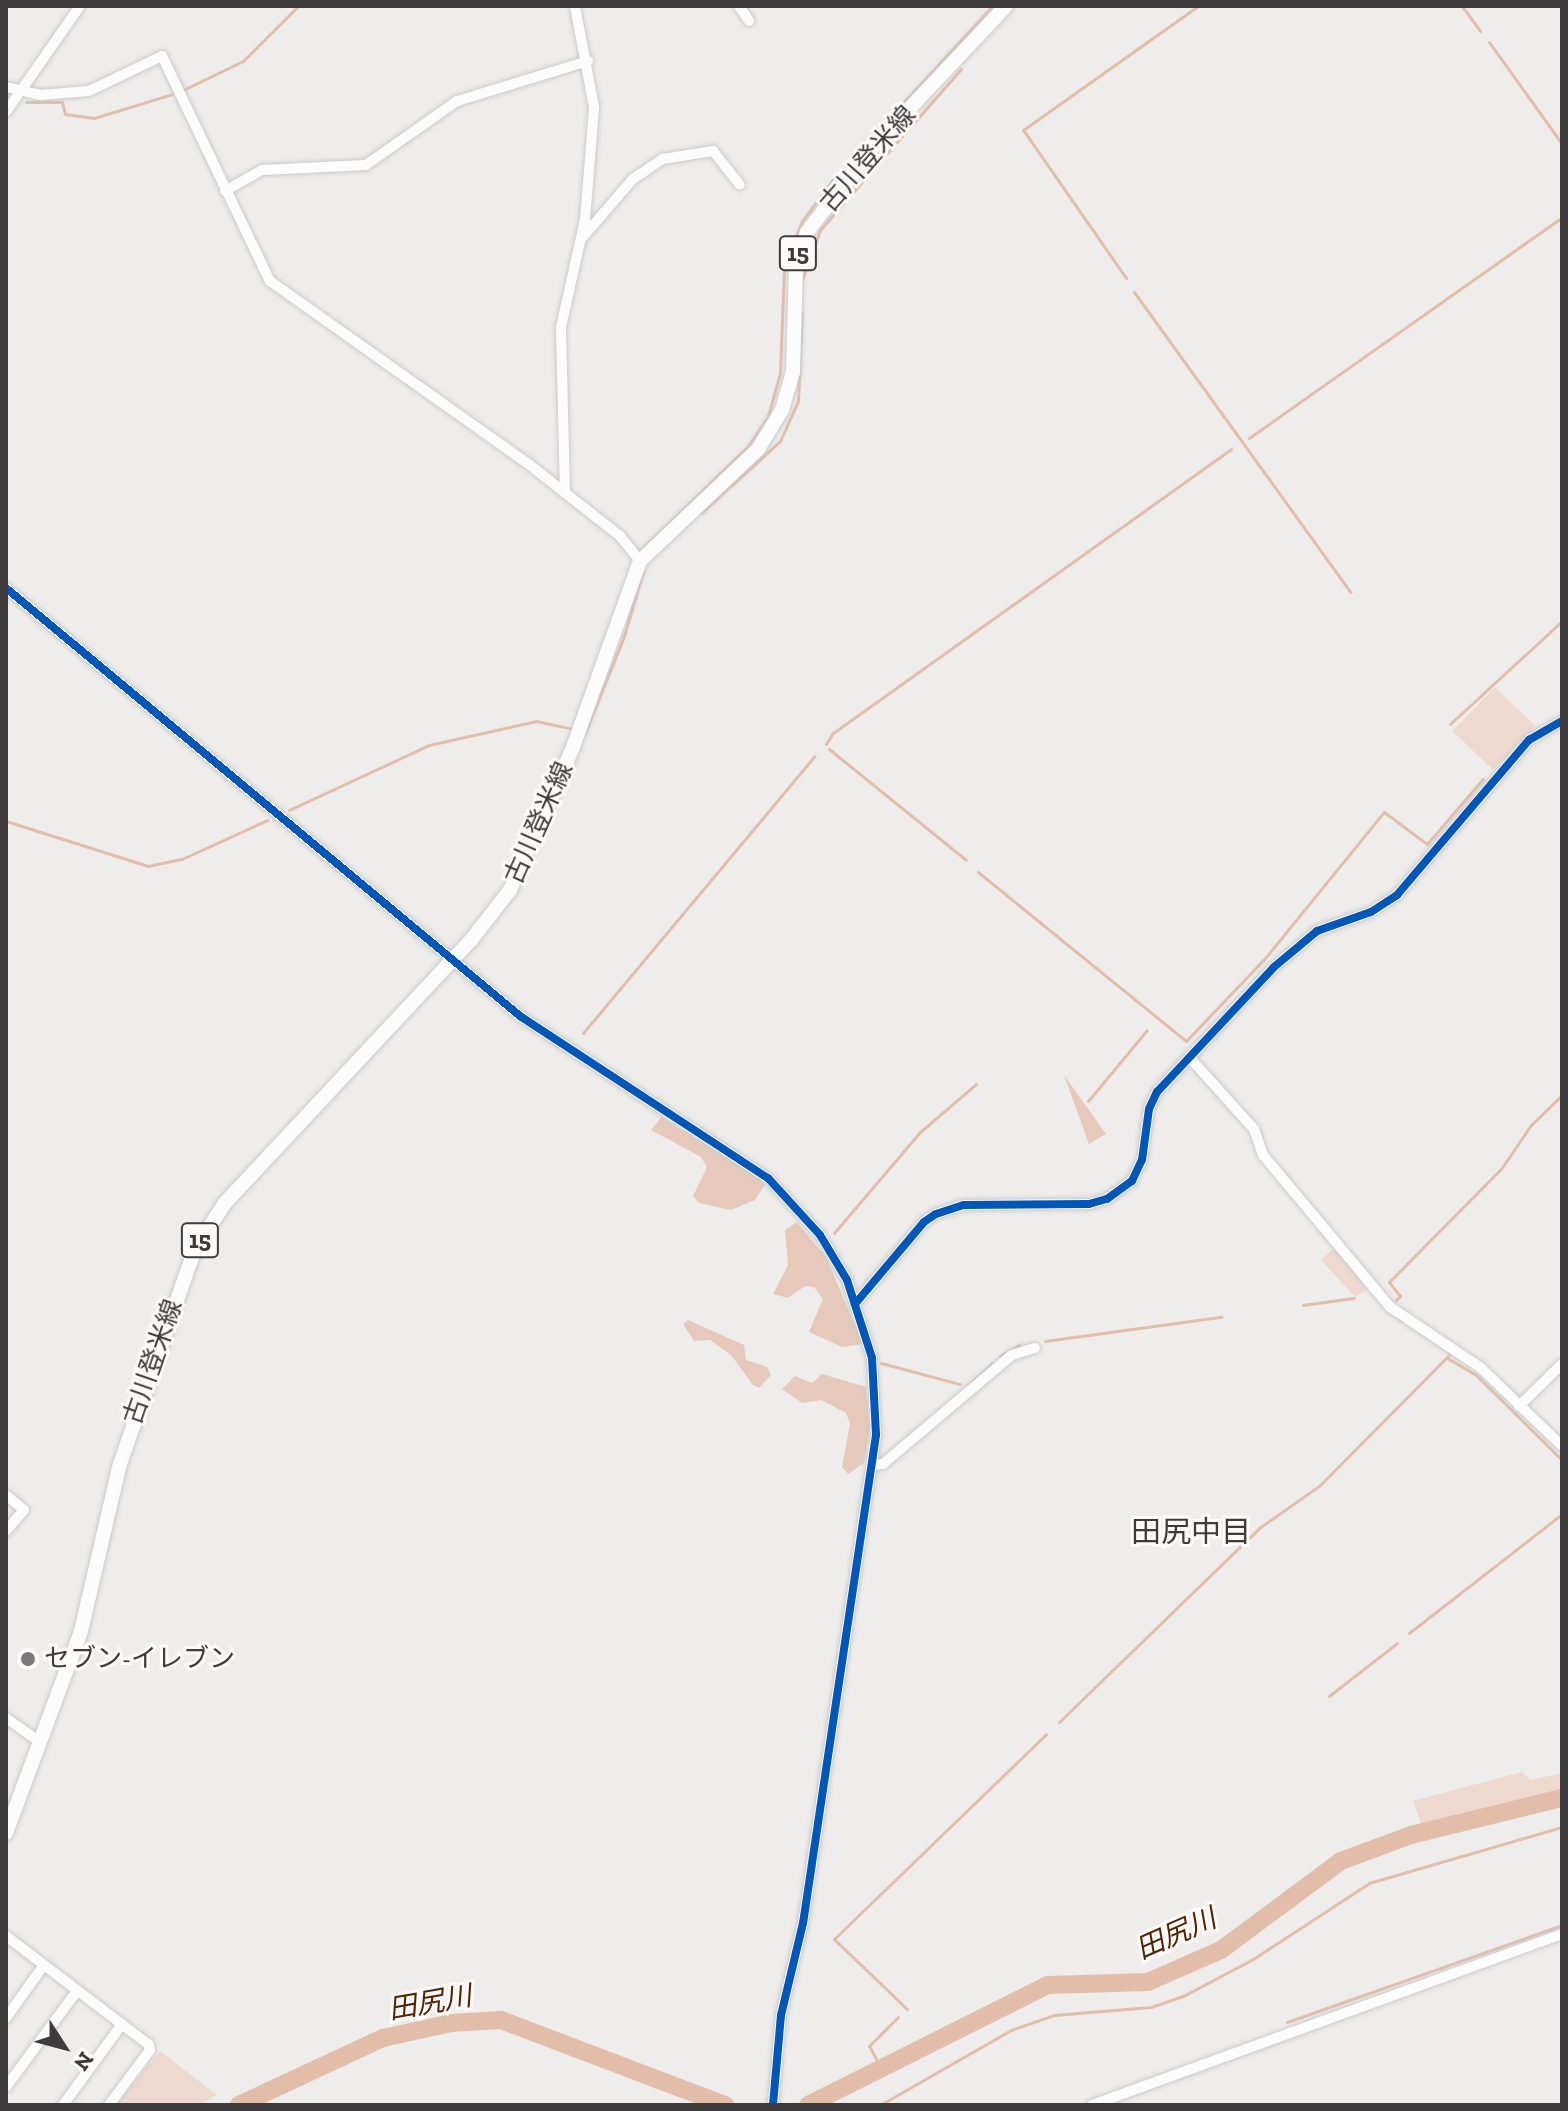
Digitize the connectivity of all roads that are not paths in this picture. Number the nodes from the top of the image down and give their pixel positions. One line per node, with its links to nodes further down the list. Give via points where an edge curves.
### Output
1 (80, 6): 10 (street)
2 (575, 6): 6 (street)
3 (585, 6): 6 (street)
4 (739, 6): 7 (street)
5 (1006, 6): 16 (main road, 古川登米線 / 15, via 876,144 807,232 793,285 791,382 778,419 758,449)
6 (579, 18): 8 (street)
7 (749, 21)
8 (588, 61): 13 (street, via 457,101 366,165 262,170); 14 (street, via 594,107)
9 (6, 87): 10 (street)
10 (22, 91): 11 (street); 13 (street, via 89,91 162,56)
11 (6, 112)
12 (740, 185): 14 (street, via 713,151 686,151 663,159 633,179)
13 (225, 191): 15 (street, via 270,281)
14 (580, 241): 15 (street, via 561,327)
15 (565, 493): 16 (street, via 620,536)
16 (640, 561): 19 (main road, 古川登米線 / 15, via 525,864 492,916)
17 (6, 588): 19 (street)
18 (1562, 721): 20 (street, via 1529,740 1397,895 1371,912 1317,931 1274,967)
19 (453, 960): 21 (street, via 520,1016 768,1178 827,1246); 30 (main road, 古川登米線 / 15, via 225,1203 195,1249 120,1464 81,1631)
20 (1190, 1058): 21 (street, via 1152,1100 1142,1160 1132,1181 1107,1199 1089,1204 964,1205 936,1214); 24 (street, via 1254,1129 1263,1155 1390,1307 1481,1368)
21 (855, 1304): 26 (street, via 875,1385)
22 (1035, 1348): 26 (street, via 1012,1355 883,1464)
23 (1562, 1364): 24 (street)
24 (1519, 1406): 25 (street)
25 (1562, 1446)
26 (872, 1465): 41 (street, via 803,1923 781,2015)
27 (6, 1495): 28 (street, via 24,1510)
28 (6, 1531)
29 (6, 1718): 30 (street)
30 (40, 1742): 31 (main road, 古川登米線 / 15)
31 (6, 1833)
32 (1562, 1934): 42 (street)
33 (6, 1936): 34 (street)
34 (44, 1965): 35 (street); 36 (street)
35 (77, 1991): 37 (street); 38 (street)
36 (6, 2018)
37 (122, 2024): 39 (street); 40 (street, via 150,2050)
38 (6, 2087)
39 (63, 2105)
40 (109, 2105)
41 (773, 2105)
42 (1092, 2105)

